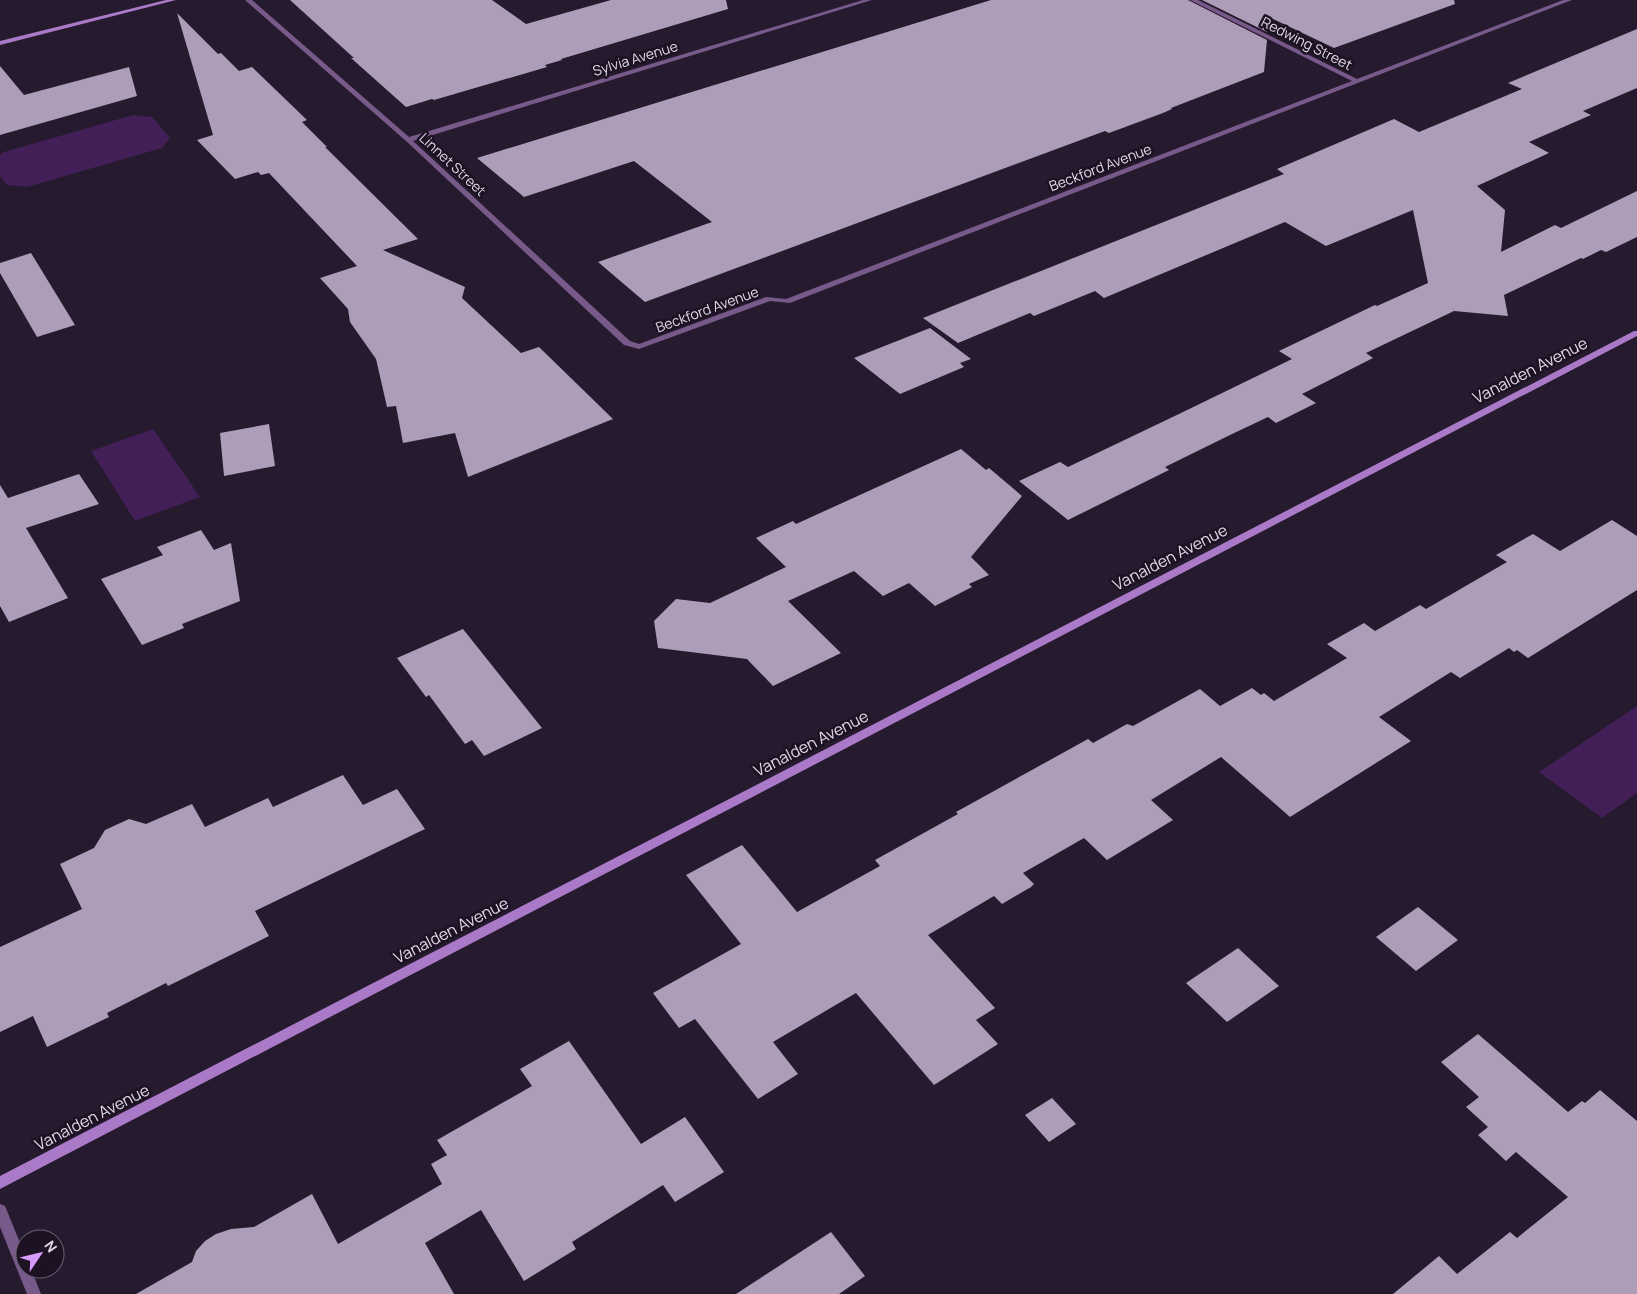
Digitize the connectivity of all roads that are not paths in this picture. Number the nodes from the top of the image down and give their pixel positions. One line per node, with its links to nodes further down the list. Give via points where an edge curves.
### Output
1 (173, 0): 6 (main road)
2 (248, 0): 8 (street, Linnet Street)
3 (869, 0): 8 (street, Sylvia Avenue)
4 (1193, 0): 7 (street, Redwing Street)
5 (1569, 0): 7 (street, Beckford Avenue)
6 (0, 43)
7 (1356, 81): 10 (street, Beckford Avenue, via 786,301 769,299)
8 (408, 140): 10 (street, Linnet Street, via 627,343)
9 (1637, 333): 11 (main road, Vanalden Avenue)
10 (639, 347)
11 (0, 1183)
12 (0, 1210): 13 (street)
13 (34, 1294)

